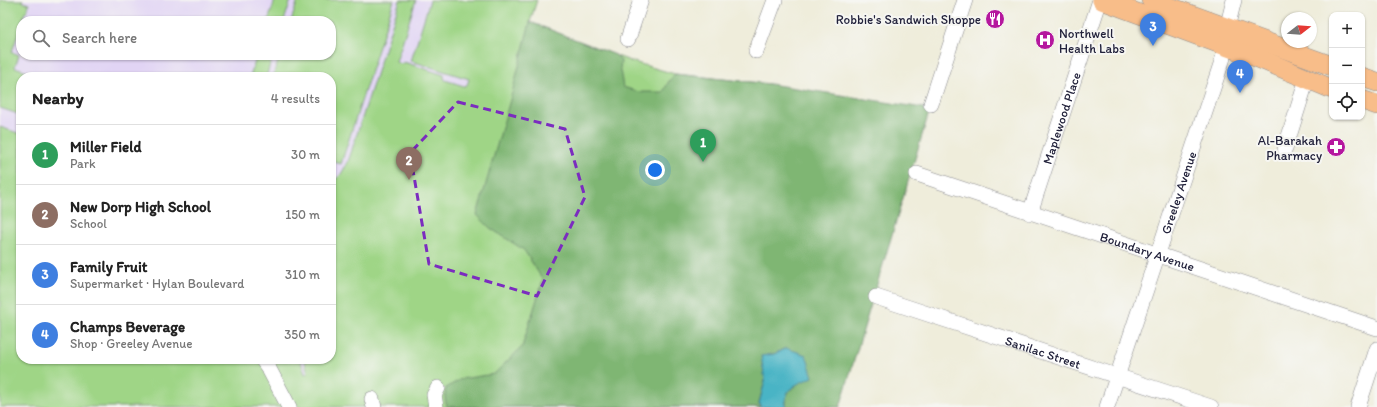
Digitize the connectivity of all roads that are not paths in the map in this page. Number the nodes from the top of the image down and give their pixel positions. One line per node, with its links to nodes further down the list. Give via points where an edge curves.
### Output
1 (641, 0): 8 (street)
2 (775, 0): 9 (street)
3 (965, 0): 16 (street)
4 (1101, 0): 7 (main road); 20 (street, Maplewood Place)
5 (1152, 0): 7 (main road)
6 (1234, 0): 7 (street, Greeley Avenue)
7 (1227, 37): 10 (main road); 12 (main road); 21 (street, Greeley Avenue)
8 (628, 39)
9 (756, 51)
10 (1329, 65)
11 (1365, 78): 13 (main road)
12 (1307, 79): 14 (main road); 18 (street)
13 (1377, 82)
14 (1329, 88)
15 (1365, 101): 17 (main road)
16 (931, 104)
17 (1377, 105)
18 (1285, 149)
19 (917, 174): 20 (street, Boundary Avenue)
20 (1030, 213): 21 (street, Boundary Avenue)
21 (1158, 256): 23 (street, Boundary Avenue); 26 (street, Greeley Avenue)
22 (876, 297): 26 (street, Sanilac Street)
23 (1377, 328)
24 (1377, 350): 32 (street)
25 (265, 364): 28 (street)
26 (1118, 376): 30 (street, Greeley Avenue); 31 (street, Sanilac Street)
27 (438, 388): 29 (street, via 434,396)
28 (287, 403)
29 (436, 407)
30 (1108, 407)
31 (1211, 407)
32 (1358, 407)

